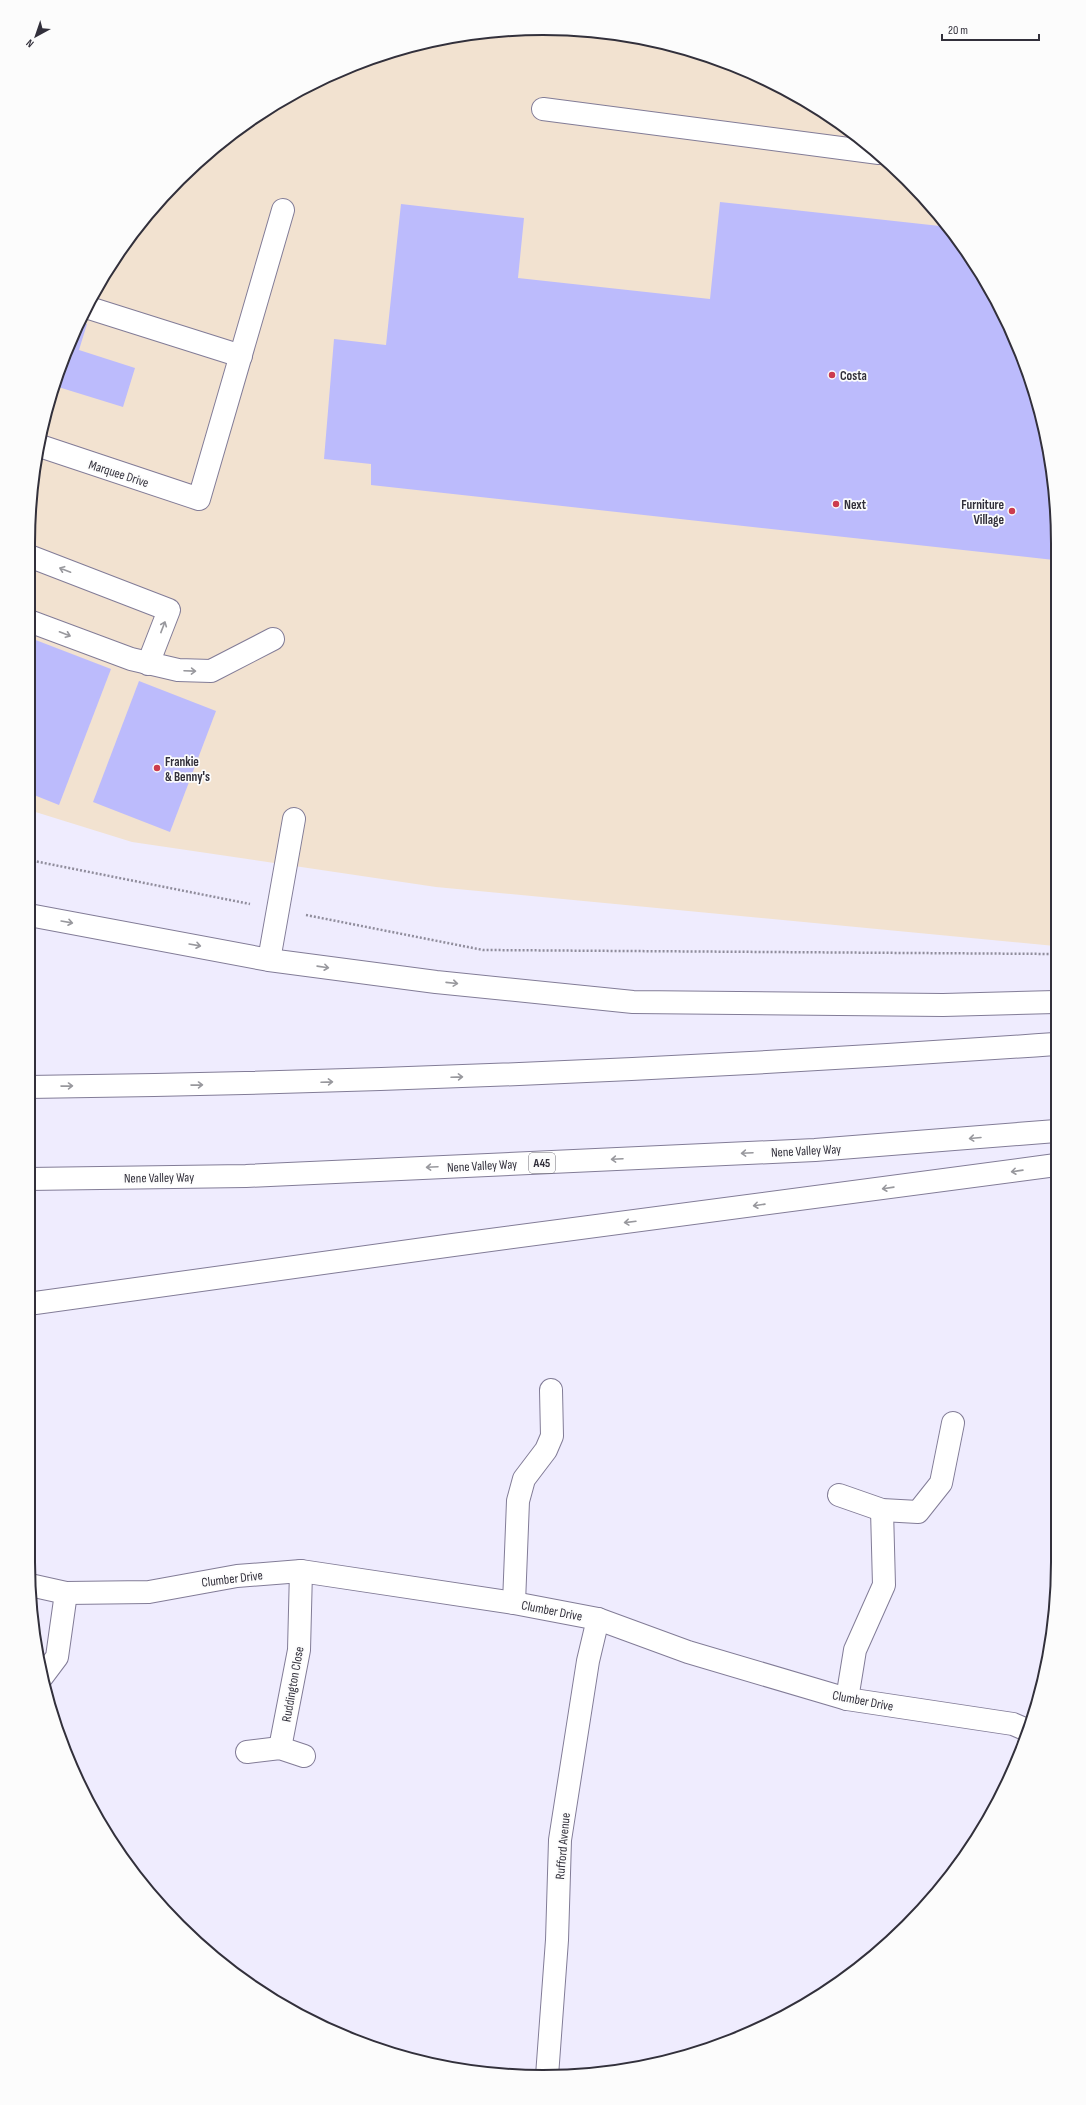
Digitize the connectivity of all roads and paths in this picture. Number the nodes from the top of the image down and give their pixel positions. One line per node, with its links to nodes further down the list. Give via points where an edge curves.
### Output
1 (543, 108): 2 (main road)
2 (864, 150)
3 (283, 210): 5 (main road)
4 (92, 309): 5 (main road)
5 (241, 356): 6 (main road, Marquee Drive, via 199,499)
6 (44, 447)
7 (35, 558): 10 (main road, one-way to 7, via 169,610)
8 (35, 623): 10 (main road, one-way to 10)
9 (273, 640): 10 (main road, one-way to 9, via 178,670 211,671)
10 (148, 664)
11 (294, 818): 13 (main road)
12 (35, 861): 13 (path)
13 (278, 910): 15 (path, via 483,950); 16 (main road)
14 (35, 916): 16 (main road, one-way to 16)
15 (1051, 954)
16 (269, 960): 17 (main road, one-way to 17, via 436,982 633,1002 936,1005)
17 (1051, 1002)
18 (1051, 1044): 19 (main road, one-way to 18, via 237,1085 549,1074 861,1058)
19 (35, 1087)
20 (1051, 1131): 22 (main road, Nene Valley Way / A45, one-way to 22, via 807,1151 246,1176)
21 (1051, 1166): 23 (main road, one-way to 23)
22 (35, 1179)
23 (35, 1303)
24 (552, 1390): 31 (main road, via 552,1436 546,1450 524,1479 518,1501)
25 (953, 1423): 27 (main road, via 941,1483 918,1512)
26 (839, 1495): 27 (main road)
27 (882, 1510): 34 (main road, via 884,1585 855,1650)
28 (300, 1572): 30 (main road, Clumber Drive, via 237,1576 149,1592); 31 (main road, Clumber Drive); 36 (main road, Ruddington Close, via 299,1650)
29 (36, 1586): 30 (main road, Clumber Drive)
30 (66, 1594): 33 (main road, via 57,1657)
31 (514, 1603): 32 (main road, Clumber Drive)
32 (598, 1619): 34 (main road, Clumber Drive, via 688,1652); 39 (main road, Rufford Avenue, via 588,1661 560,1840 557,1940)
33 (47, 1670)
34 (847, 1698): 35 (main road, Clumber Drive, via 1013,1724)
35 (1023, 1728)
36 (280, 1748): 37 (main road); 38 (main road)
37 (247, 1752)
38 (304, 1756)
39 (547, 2070)

